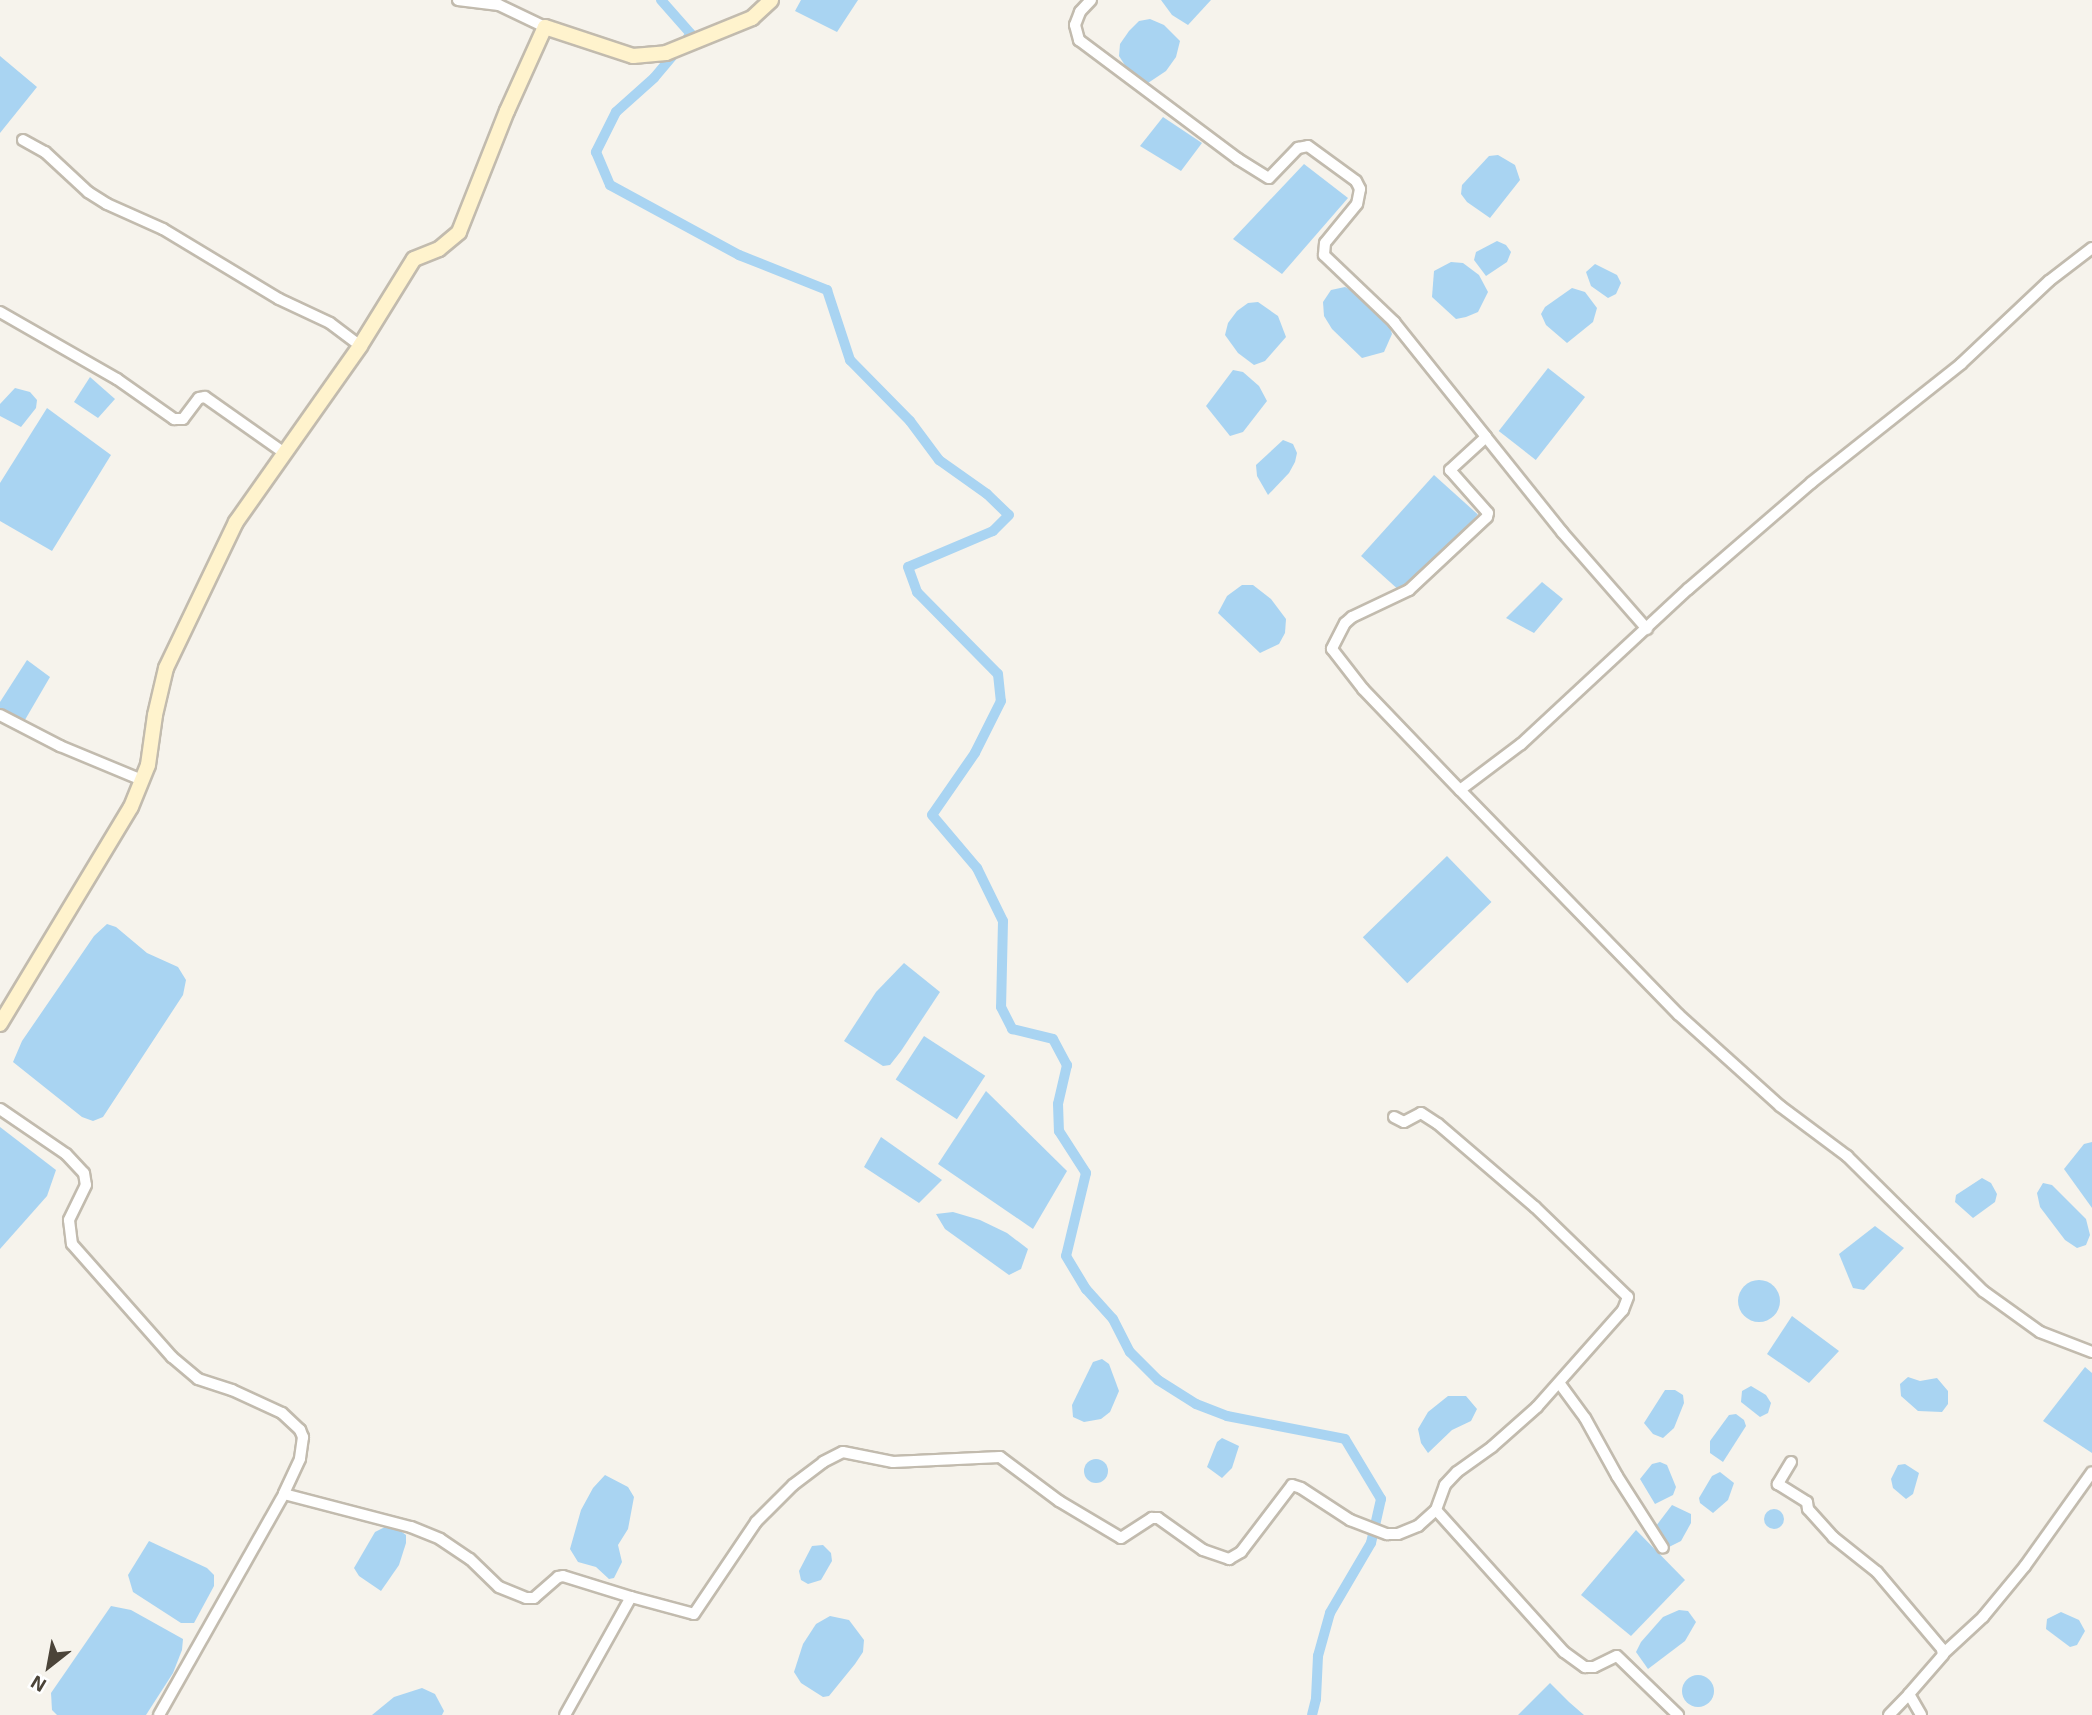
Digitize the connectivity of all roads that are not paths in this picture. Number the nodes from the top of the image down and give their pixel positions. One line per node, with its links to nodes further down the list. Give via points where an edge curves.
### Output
1 (458, 0): 4 (street, via 499,5)
2 (771, 0): 4 (street, via 752,18 666,54 626,54)
3 (1091, 0): 9 (street, via 1074,25 1079,40 1238,159 1269,178 1298,148 1308,146 1356,181 1360,189 1357,204 1325,243 1324,255 1395,322)
4 (545, 27): 8 (street, via 459,232 439,249 414,259)
5 (23, 140): 8 (street, via 46,152 107,204 163,229 279,299 330,323)
6 (2092, 248): 11 (street, via 2049,281 1961,364 1800,492)
7 (0, 313): 10 (street, via 117,379 174,419 183,419 199,398 205,397)
8 (360, 346): 10 (street)
9 (1486, 437): 11 (street); 14 (street, via 1450,473 1487,517 1409,590 1352,617 1332,649 1363,689)
10 (283, 452): 13 (street, via 236,522 180,634 166,668)
11 (1647, 629): 14 (street, via 1521,744)
12 (0, 715): 13 (street)
13 (142, 780): 15 (street, via 131,807)
14 (1460, 790): 18 (street, via 1679,1015 1780,1106 1847,1156 1983,1291 2040,1332)
15 (0, 1024)
16 (0, 1109): 22 (street, via 66,1154 86,1176 69,1220 72,1244 172,1357 187,1373 282,1413 300,1430 302,1452)
17 (1394, 1117): 19 (street, via 1404,1122 1421,1113 1437,1124 1535,1207 1628,1297 1623,1310)
18 (2092, 1352)
19 (1560, 1384): 23 (street, via 1522,1422 1457,1472 1445,1485); 24 (street)
20 (1791, 1462): 26 (street, via 1778,1483 1807,1502 1833,1537 1877,1572)
21 (2092, 1472): 26 (street, via 2025,1566 1983,1617)
22 (284, 1493): 25 (street, via 440,1539 499,1587 526,1598 534,1598 563,1576); 28 (street)
23 (1436, 1510): 25 (street, via 1418,1526 1387,1534 1350,1520 1292,1485 1241,1552 1229,1559 1203,1550 1158,1518 1121,1538 1059,1502 999,1457 893,1462 846,1452 823,1462 793,1485 756,1522 694,1614); 30 (street, via 1564,1652 1585,1667 1617,1656)
24 (1663, 1548)
25 (631, 1597): 29 (street)
26 (1944, 1653): 27 (street)
27 (1909, 1694): 31 (street); 32 (street)
28 (159, 1715)
29 (565, 1715)
30 (1678, 1715)
31 (1889, 1715)
32 (1921, 1715)

